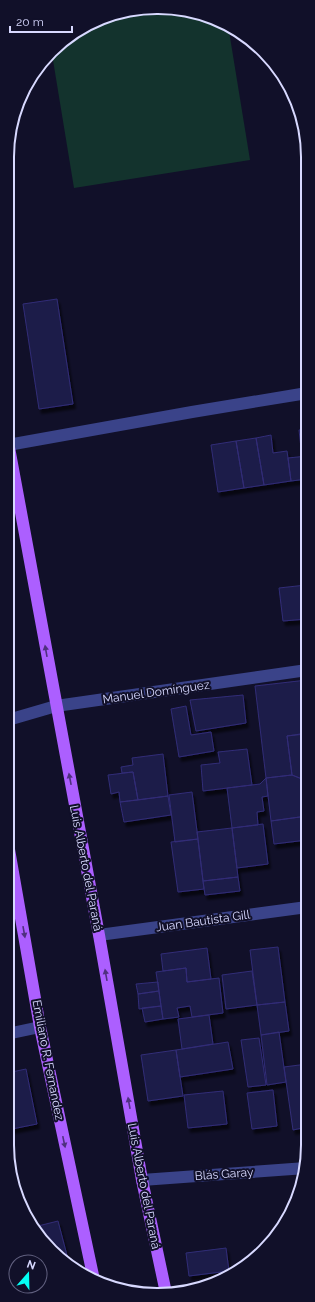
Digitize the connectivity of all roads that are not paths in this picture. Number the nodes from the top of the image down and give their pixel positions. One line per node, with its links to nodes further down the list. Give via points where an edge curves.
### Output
1 (301, 394): 2 (street)
2 (14, 443)
3 (14, 477): 5 (main road, Luis Alberto del Paraná, one-way to 3)
4 (301, 671): 5 (street, Manuel Domínguez)
5 (56, 706): 6 (street, Manuel Domínguez); 9 (main road, Luis Alberto del Paraná, one-way to 5)
6 (14, 718)
7 (14, 878): 10 (main road, Emiliano R. Fernandez, one-way to 10)
8 (301, 908): 9 (street, Juan Bautista Gill)
9 (99, 935): 13 (main road, Luis Alberto del Paraná, one-way to 9)
10 (40, 1027): 11 (street); 14 (main road, Emiliano R. Fernandez, one-way to 14)
11 (14, 1033)
12 (299, 1169): 13 (street, Blás Garay)
13 (142, 1180): 15 (main road, Luis Alberto del Paraná)
14 (92, 1272)
15 (165, 1288)

